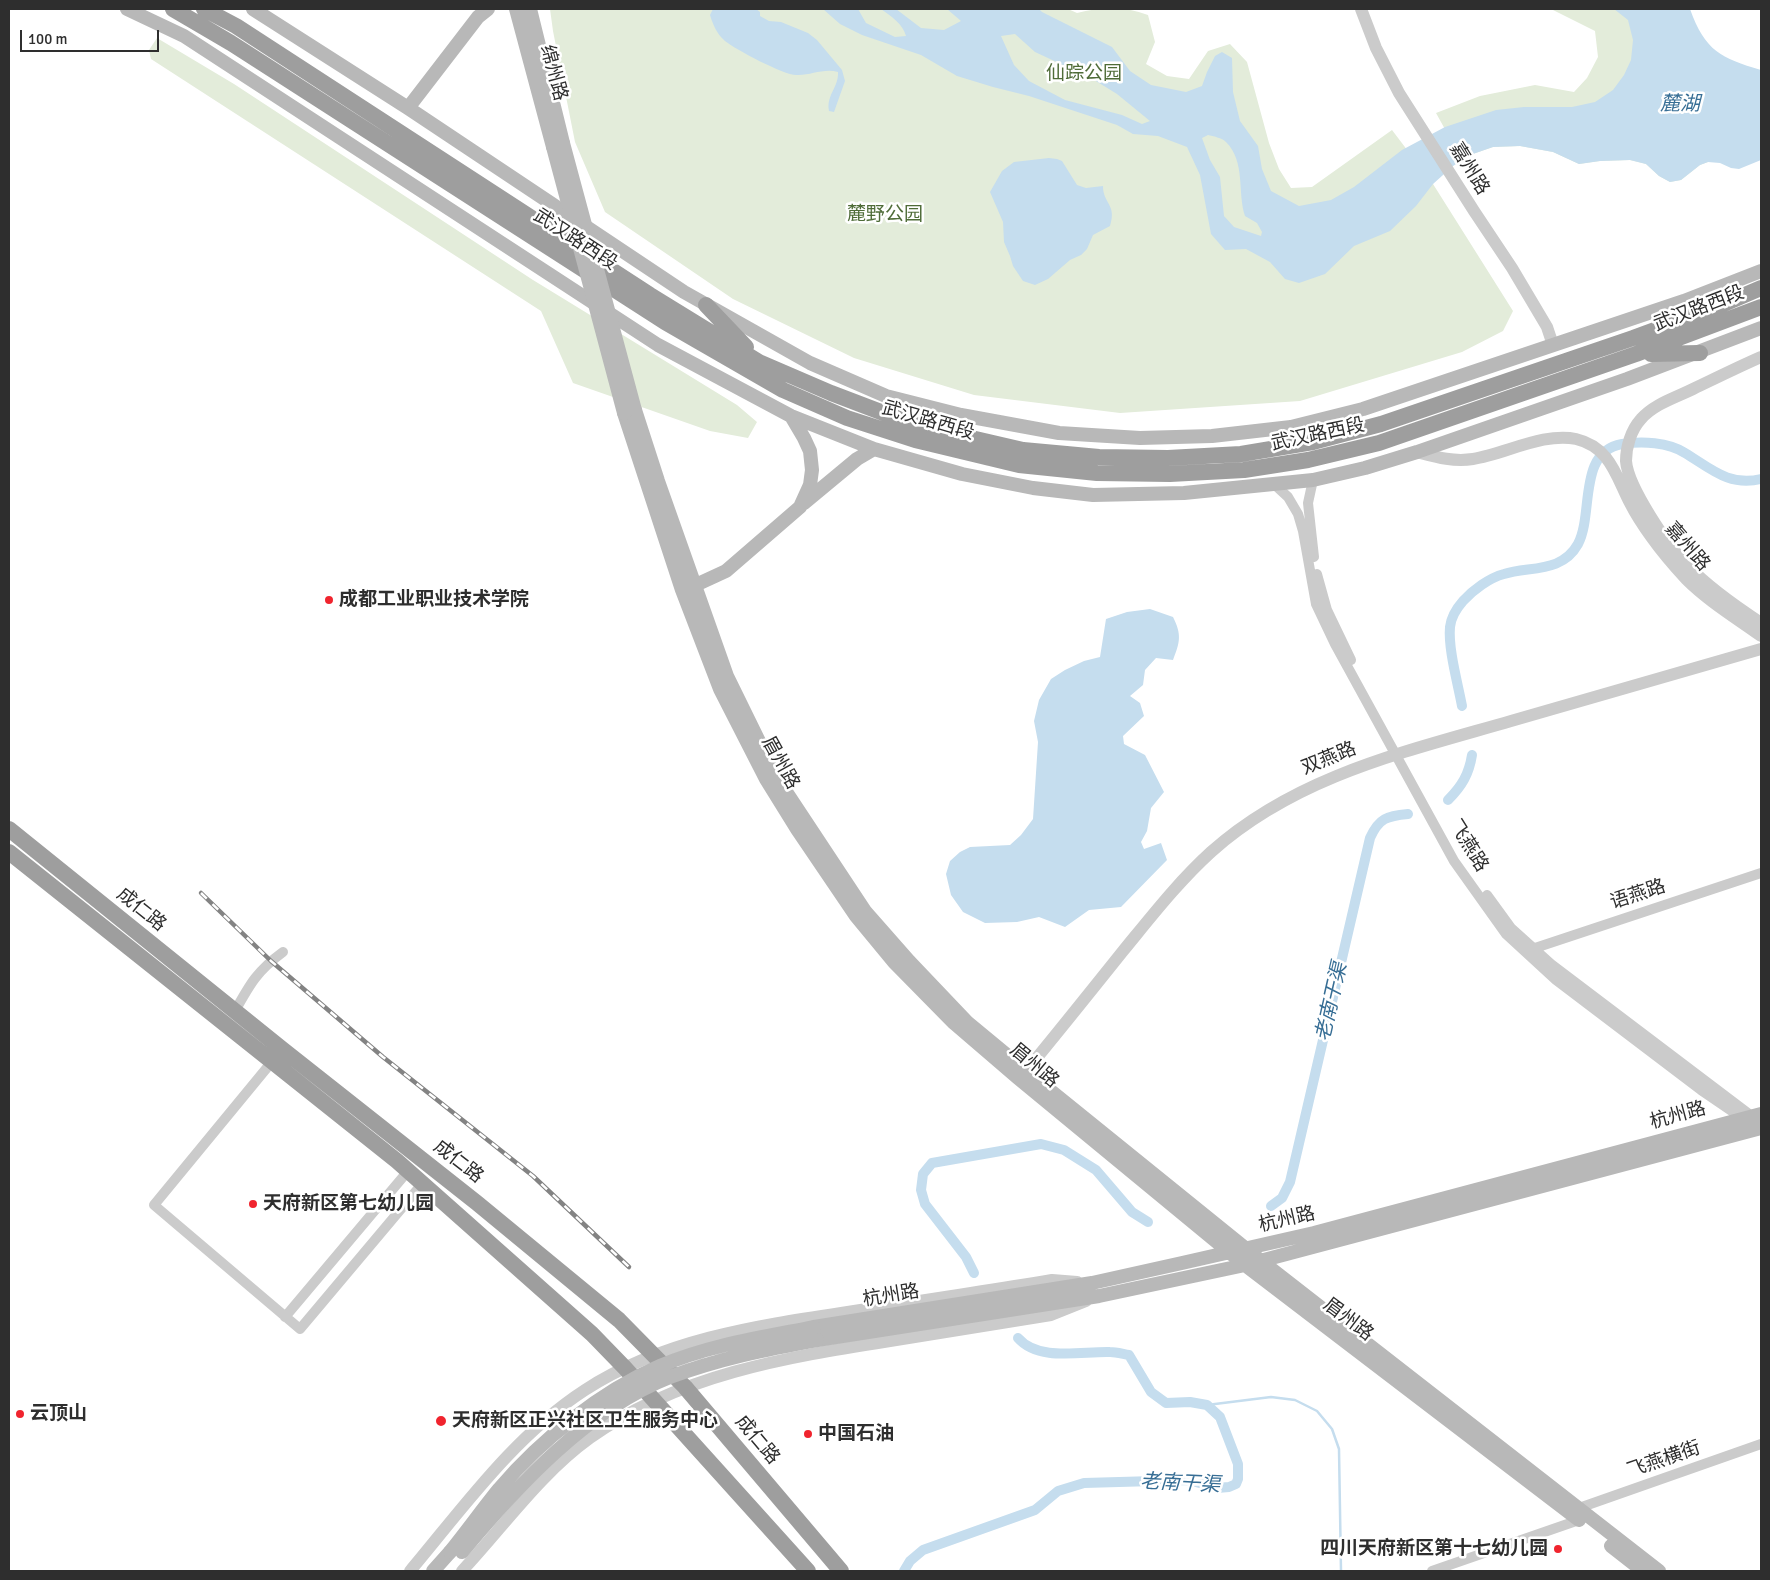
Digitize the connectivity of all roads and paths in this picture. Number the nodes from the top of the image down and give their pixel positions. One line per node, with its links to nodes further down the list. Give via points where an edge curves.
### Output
1 (127, 9): 22 (main road, via 184,36 658,345)
2 (173, 9): 18 (highway, 武汉路西段, via 665,322 783,390 847,418 915,440 1019,465 1097,473 1170,474 1244,470 1308,460 1379,443)
3 (204, 9): 20 (highway, 武汉路西段, via 236,26 650,295)
4 (253, 9): 9 (main road)
5 (488, 9): 9 (main road, via 478,17)
6 (516, 9): 10 (main road, 绵州路)
7 (530, 9): 10 (main road, 绵州路)
8 (1361, 9): 16 (street, 嘉州路, via 1399,93 1529,296 1547,327)
9 (408, 108): 13 (main road)
10 (558, 145): 21 (main road, bridge)
11 (1761, 271): 16 (main road)
12 (1761, 288): 20 (highway, 武汉路西段, via 1633,338 1381,424 1313,442 1241,454 1109,457 1023,450 915,425)
13 (706, 305): 16 (main road, via 810,363 886,396 961,415 1059,433 1140,438 1212,436 1291,427 1363,409); 20 (highway)
14 (1761, 307): 18 (highway, 武汉路西段)
15 (1761, 328): 17 (main road)
16 (1553, 345)
17 (1700, 353): 18 (highway); 24 (main road)
18 (1636, 354)
19 (1761, 356): 30 (street, via 1664,402 1642,418 1631,435 1626,463 1640,498 1658,529 1685,564)
20 (759, 362)
21 (629, 411): 28 (main road); 29 (main road, 眉州路)
22 (790, 416): 23 (main road); 27 (main road, via 810,451 810,485)
23 (874, 449): 26 (main road, via 971,476 1093,495 1184,493); 27 (main road)
24 (1417, 452): 25 (main road); 31 (street, 嘉州路, via 1443,459 1472,460 1546,440 1583,441 1610,462 1651,537 1687,580)
25 (1312, 480): 26 (main road); 33 (street, 飞燕路, via 1308,503 1310,522 1316,569 1327,610)
26 (1276, 485): 33 (street, 飞燕路, via 1298,514 1316,604 1335,644)
27 (800, 506): 28 (main road, via 726,571)
28 (696, 585): 29 (main road); 42 (main road, via 727,676 778,778 864,910 968,1023)
29 (682, 590): 42 (main road, 眉州路, via 720,689 766,780 856,916 894,962 954,1023)
30 (1761, 623)
31 (1761, 636)
32 (1761, 649): 33 (street, 双燕路)
33 (1399, 754): 37 (street, 飞燕路, via 1459,856); 42 (street, 双燕路, via 1304,789 1211,852 1173,889)
34 (9, 829): 39 (highway, 成仁路)
35 (9, 852): 41 (highway, 成仁路)
36 (1761, 873): 37 (street, 语燕路)
37 (1529, 950): 43 (street, 飞燕路)
38 (283, 952): 39 (street, via 266,964 250,983)
39 (235, 1011): 40 (highway, 成仁路)
40 (282, 1049): 41 (street); 54 (highway, 成仁路, via 477,1203 619,1320)
41 (271, 1062): 44 (highway, 成仁路); 52 (street, via 154,1205)
42 (1022, 1075): 46 (main road); 47 (main road, 眉州路)
43 (1757, 1121): 46 (main road, 杭州路); 48 (main road, 杭州路)
44 (408, 1171): 45 (highway, 成仁路); 52 (street)
45 (422, 1184): 52 (street, via 300,1329); 55 (highway, 成仁路, via 592,1334)
46 (1247, 1248): 47 (main road, 杭州路); 48 (main road)
47 (1229, 1252): 49 (main road, 眉州路); 50 (main road, 杭州路)
48 (1261, 1261): 49 (main road, 杭州路); 59 (main road)
49 (1245, 1265): 51 (main road, 杭州路); 59 (main road, 眉州路)
50 (1092, 1283): 53 (main road, 杭州路); 54 (street, via 1052,1280 813,1317 699,1340)
51 (1099, 1296): 53 (main road, 杭州路); 56 (street, via 1051,1316 822,1352)
52 (285, 1317)
53 (816, 1333): 60 (main road, bridge, via 743,1341 695,1354 641,1375 614,1390 533,1454 500,1489)
54 (655, 1355): 55 (street); 56 (highway, 成仁路)
55 (625, 1368): 57 (highway, 成仁路); 61 (street, via 585,1390 518,1445)
56 (685, 1386): 57 (street); 65 (highway, 成仁路)
57 (653, 1400): 60 (street, via 620,1417 589,1439); 64 (highway, 成仁路)
58 (1761, 1444): 59 (street, 飞燕横街)
59 (1579, 1514): 66 (street, 飞燕横街); 67 (main road, 眉州路); 68 (main road)
60 (456, 1561): 62 (main road); 63 (main road)
61 (410, 1571)
62 (433, 1571)
63 (445, 1571)
64 (808, 1571)
65 (841, 1571)
66 (1432, 1571)
67 (1644, 1571)
68 (1659, 1571)

